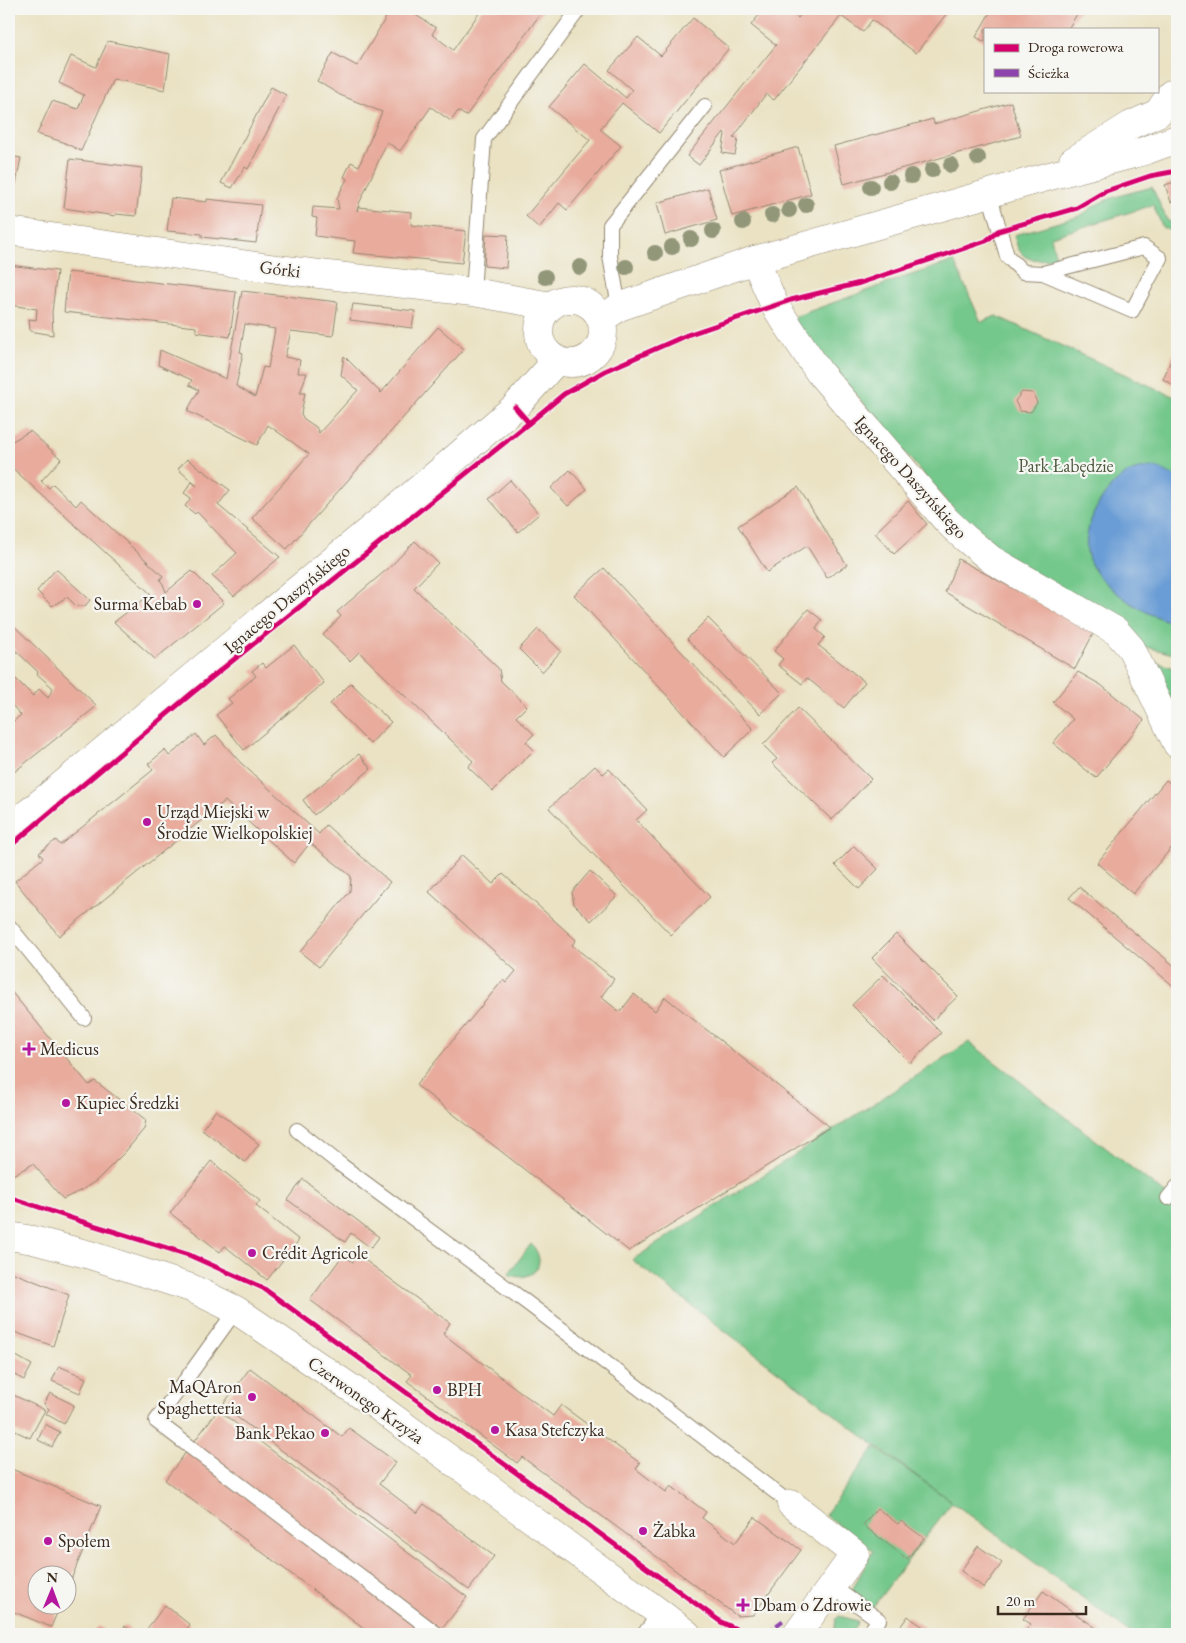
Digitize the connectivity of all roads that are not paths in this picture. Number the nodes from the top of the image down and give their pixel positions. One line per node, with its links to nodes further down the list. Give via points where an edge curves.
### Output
1 (579, 9): 10 (lane, via 484,139)
2 (1175, 96): 5 (street, via 1158,113 1131,125)
3 (705, 106): 12 (lane, via 610,225)
4 (1177, 139): 5 (street)
5 (1050, 176): 6 (street)
6 (988, 193): 8 (street); 9 (lane, via 1007,256 1024,272)
7 (9, 230): 10 (street, Górki)
8 (756, 260): 12 (street); 14 (street, Ignacego Daszyńskiego, via 775,306 819,372 947,521 992,560 1116,631 1131,648)
9 (1043, 273): 9 (lane, via 1144,248 1160,258 1132,311)
10 (472, 292): 11 (street, Górki)
11 (551, 306): 12 (street, via 560,301 580,300 596,311); 13 (street, via 544,313 539,334 548,354)
12 (610, 314): 13 (street, via 602,330 601,341 588,358 567,363)
13 (557, 360): 15 (street, Ignacego Daszyńskiego, via 515,407 430,480)
14 (1177, 744)
15 (9, 829)
16 (9, 926): 17 (lane)
17 (84, 1018)
18 (298, 1130): 23 (lane)
19 (1177, 1187): 20 (lane)
20 (1168, 1198)
21 (9, 1236): 22 (street, Czerwonego Krzyża, via 90,1256 191,1288)
22 (236, 1310): 25 (street, Czerwonego Krzyża, via 373,1403); 26 (lane, via 156,1422)
23 (791, 1504): 24 (street, via 855,1554)
24 (833, 1587): 29 (street); 30 (lane, via 879,1620)
25 (660, 1613): 27 (lane); 28 (street, Czerwonego Krzyża)
26 (436, 1634)
27 (644, 1634)
28 (687, 1634)
29 (797, 1634)
30 (868, 1634)

